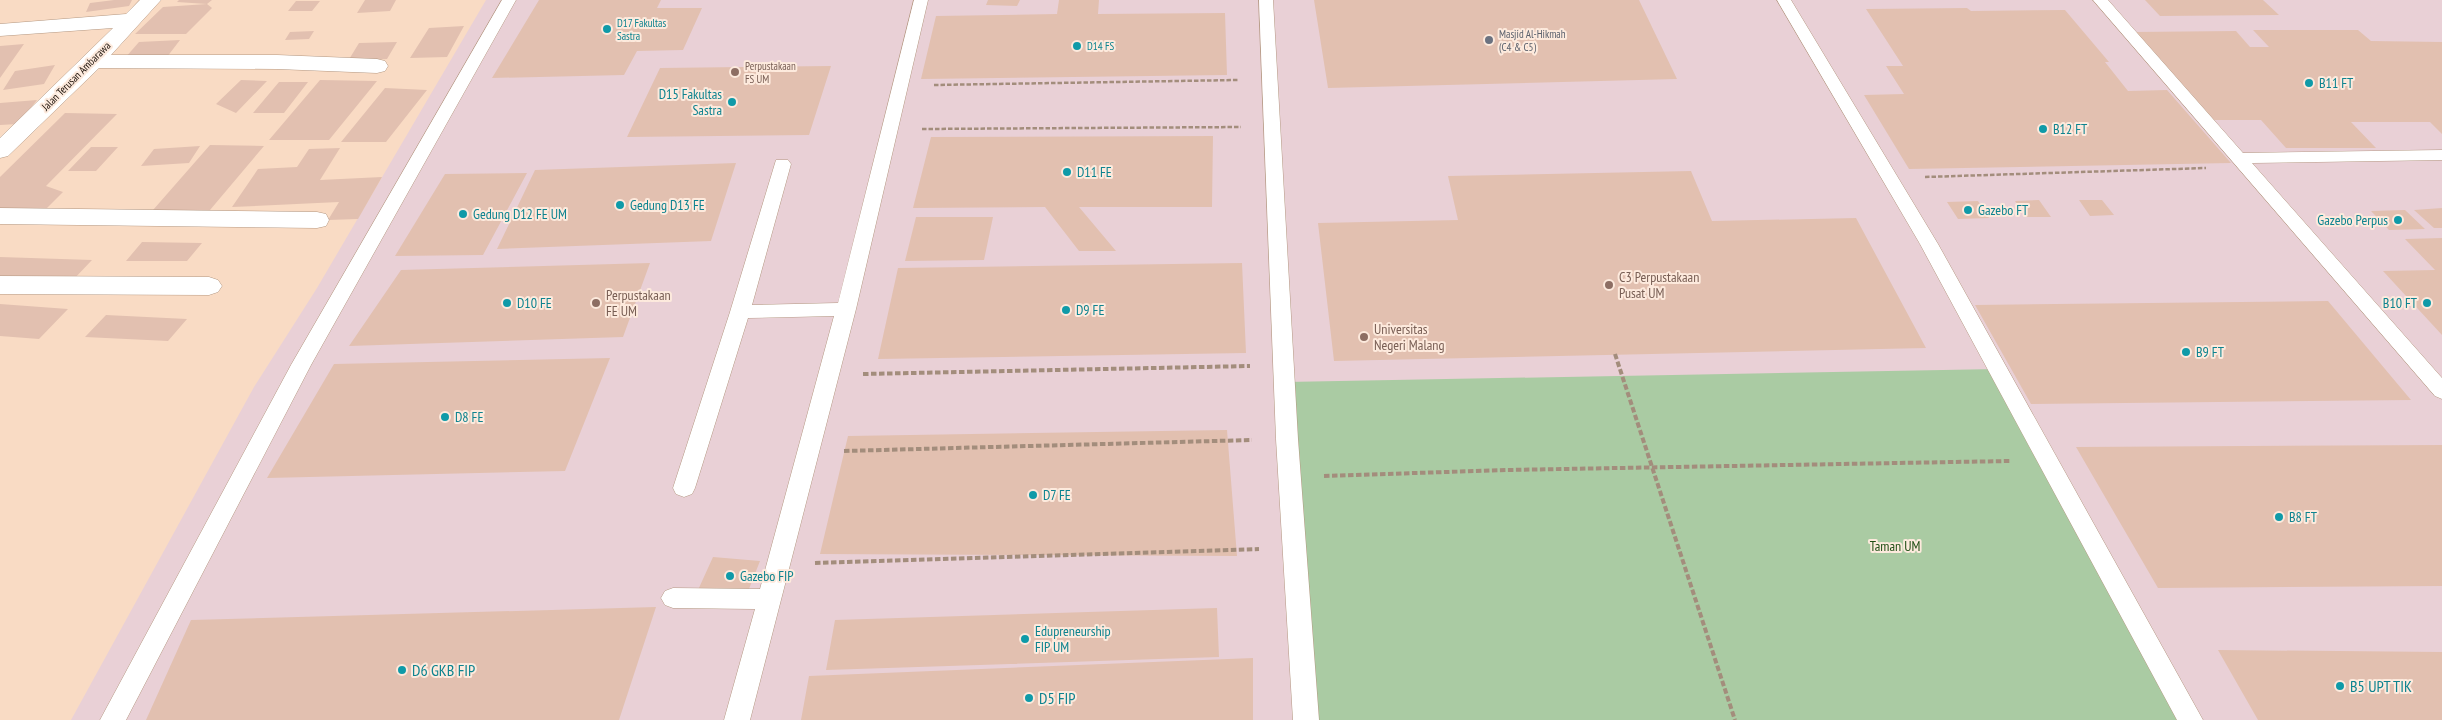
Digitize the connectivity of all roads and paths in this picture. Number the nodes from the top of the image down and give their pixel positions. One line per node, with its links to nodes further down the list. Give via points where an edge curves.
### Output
1 (151, 0): 7 (street, Jalan Terusan Ambarawa)
2 (509, 0): 40 (lane, via 301,365)
3 (921, 0): 12 (lane)
4 (1266, 0): 11 (lane)
5 (1784, 0): 19 (lane)
6 (2100, 0): 17 (lane)
7 (132, 20): 8 (street); 9 (street, Jalan Terusan Ambarawa)
8 (0, 30)
9 (93, 62): 10 (street, via 277,62); 15 (street, Jalan Terusan Ambarawa)
10 (377, 66)
11 (1270, 80): 12 (path); 13 (lane)
12 (901, 86): 14 (lane)
13 (1273, 127): 14 (path); 27 (lane)
14 (889, 130): 24 (lane)
15 (0, 151)
16 (2442, 155): 17 (lane)
17 (2241, 162): 19 (path); 29 (lane)
18 (782, 164): 25 (lane)
19 (1890, 178): 32 (lane)
20 (0, 216): 21 (street)
21 (317, 220)
22 (0, 285): 23 (street)
23 (209, 286)
24 (846, 309): 25 (lane); 28 (lane)
25 (740, 312): 35 (lane)
26 (1615, 354): 33 (path)
27 (1284, 365): 28 (path); 30 (lane)
28 (828, 375): 31 (lane)
29 (2442, 391)
30 (1287, 438): 31 (path); 34 (lane)
31 (808, 452): 37 (lane)
32 (2048, 460): 33 (path); 44 (lane)
33 (1652, 467): 34 (path); 43 (path)
34 (1289, 477): 36 (lane)
35 (684, 488)
36 (1294, 548): 37 (path); 42 (lane)
37 (779, 564): 39 (lane)
38 (673, 598): 39 (lane)
39 (770, 599): 41 (lane)
40 (113, 720)
41 (737, 720)
42 (1306, 720)
43 (1735, 720)
44 (2190, 720)

